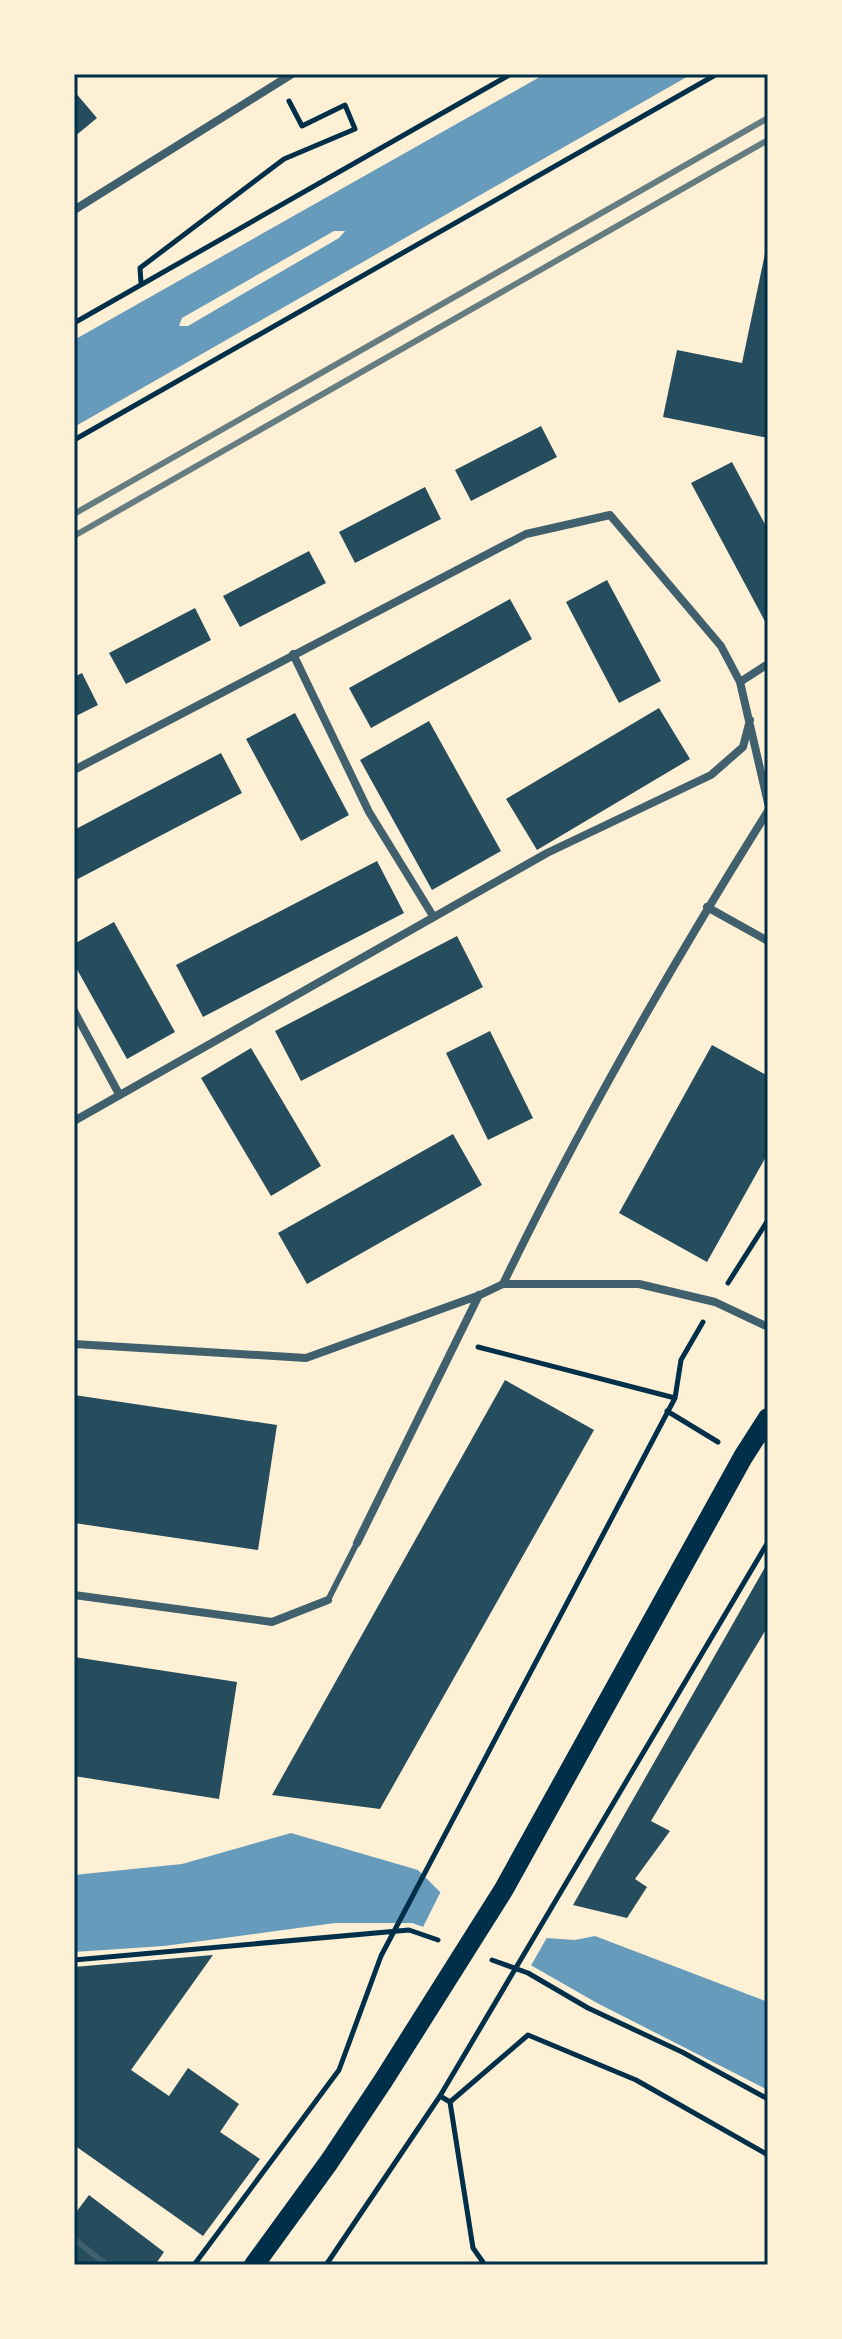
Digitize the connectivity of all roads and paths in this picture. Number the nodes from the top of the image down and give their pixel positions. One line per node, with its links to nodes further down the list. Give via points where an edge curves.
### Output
1 (292, 74): 4 (street)
2 (511, 74): 6 (path)
3 (717, 74): 8 (path)
4 (279, 82): 5 (street); 6 (path, via 302,126 345,105 355,129 284,159 140,268)
5 (74, 210)
6 (141, 283): 7 (path)
7 (74, 323)
8 (74, 440)
9 (293, 654): 11 (street, via 526,534 610,515 721,646); 13 (street); 17 (street, via 369,812)
10 (768, 664): 11 (street)
11 (740, 682): 12 (street)
12 (750, 719): 14 (street); 17 (street, via 743,747 711,775 547,853)
13 (74, 770)
14 (768, 803)
15 (768, 811): 16 (street)
16 (707, 907): 18 (street); 23 (street, via 563,1161)
17 (433, 916): 20 (street)
18 (768, 941)
19 (74, 1011): 20 (street)
20 (119, 1094): 21 (street)
21 (74, 1121)
22 (768, 1220): 25 (path)
23 (503, 1284): 24 (street); 25 (street, via 639,1284)
24 (480, 1295): 27 (street); 28 (street, via 306,1358)
25 (715, 1302): 26 (street); 29 (path, via 681,1360)
26 (768, 1327)
27 (457, 1341): 29 (path); 32 (street)
28 (74, 1344)
29 (675, 1398): 40 (path, via 381,1956 339,2070)
30 (768, 1418): 41 (main road, via 504,1889 329,2162)
31 (768, 1542): 35 (path)
32 (357, 1543): 34 (lane)
33 (74, 1595): 34 (street, via 272,1622)
34 (328, 1600)
35 (440, 2096): 36 (path); 42 (path)
36 (450, 2102): 37 (path, via 528,2035 636,2080); 43 (path, via 473,2248)
37 (768, 2155)
38 (74, 2239): 39 (lane)
39 (107, 2265)
40 (194, 2265)
41 (254, 2265)
42 (326, 2265)
43 (485, 2265)

